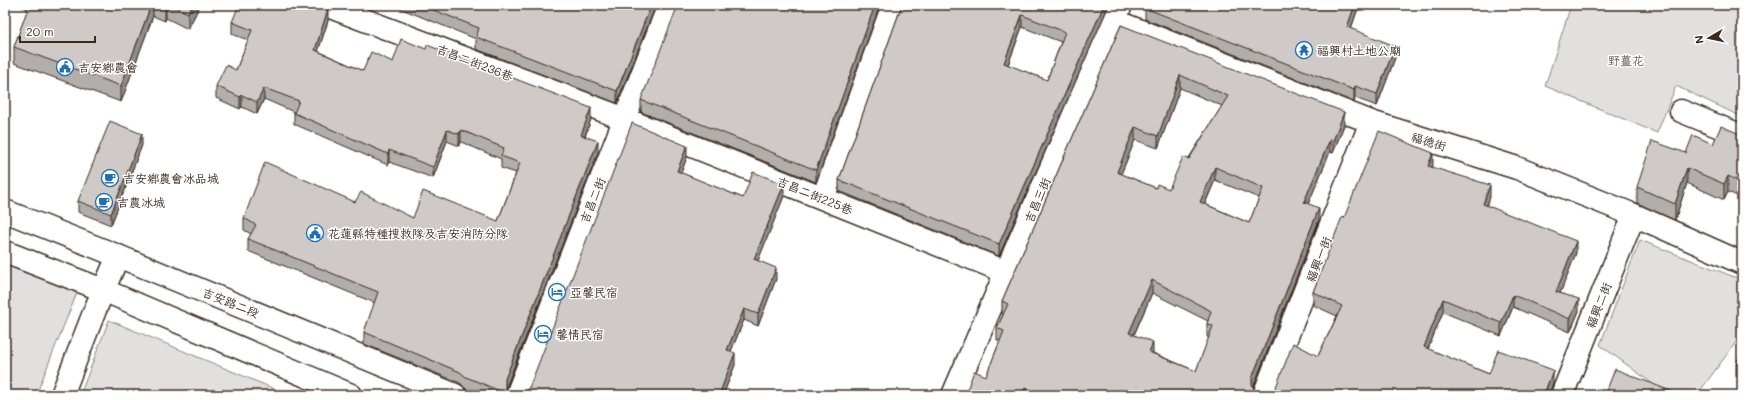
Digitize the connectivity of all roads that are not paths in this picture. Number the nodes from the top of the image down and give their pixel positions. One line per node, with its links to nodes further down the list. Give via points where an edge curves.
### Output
1 (325, 5): 6 (street, 吉昌二街236巷)
2 (669, 5): 6 (street, 吉昌二街)
3 (893, 5): 9 (street)
4 (1118, 13): 7 (street, 福德街); 15 (street, 吉昌三街)
5 (1681, 111): 8 (street)
6 (624, 119): 9 (street, 吉昌二街225巷); 20 (street, 吉昌二街)
7 (1371, 122): 11 (street, 福德街, via 1517,168); 22 (street, 福興一街)
8 (1742, 136)
9 (823, 198): 15 (street, 吉昌二街225巷)
10 (5, 211): 13 (street, 吉安路二段)
11 (1634, 215): 14 (street, 福德街); 23 (street, 福興二街)
12 (5, 252): 16 (street)
13 (118, 256): 16 (street); 19 (street, 吉安路二段)
14 (1742, 263)
15 (1006, 272): 21 (street, 吉昌三街)
16 (103, 290): 17 (street); 18 (street)
17 (62, 395)
18 (351, 395)
19 (455, 395)
20 (517, 395)
21 (953, 395)
22 (1264, 395)
23 (1562, 395)

